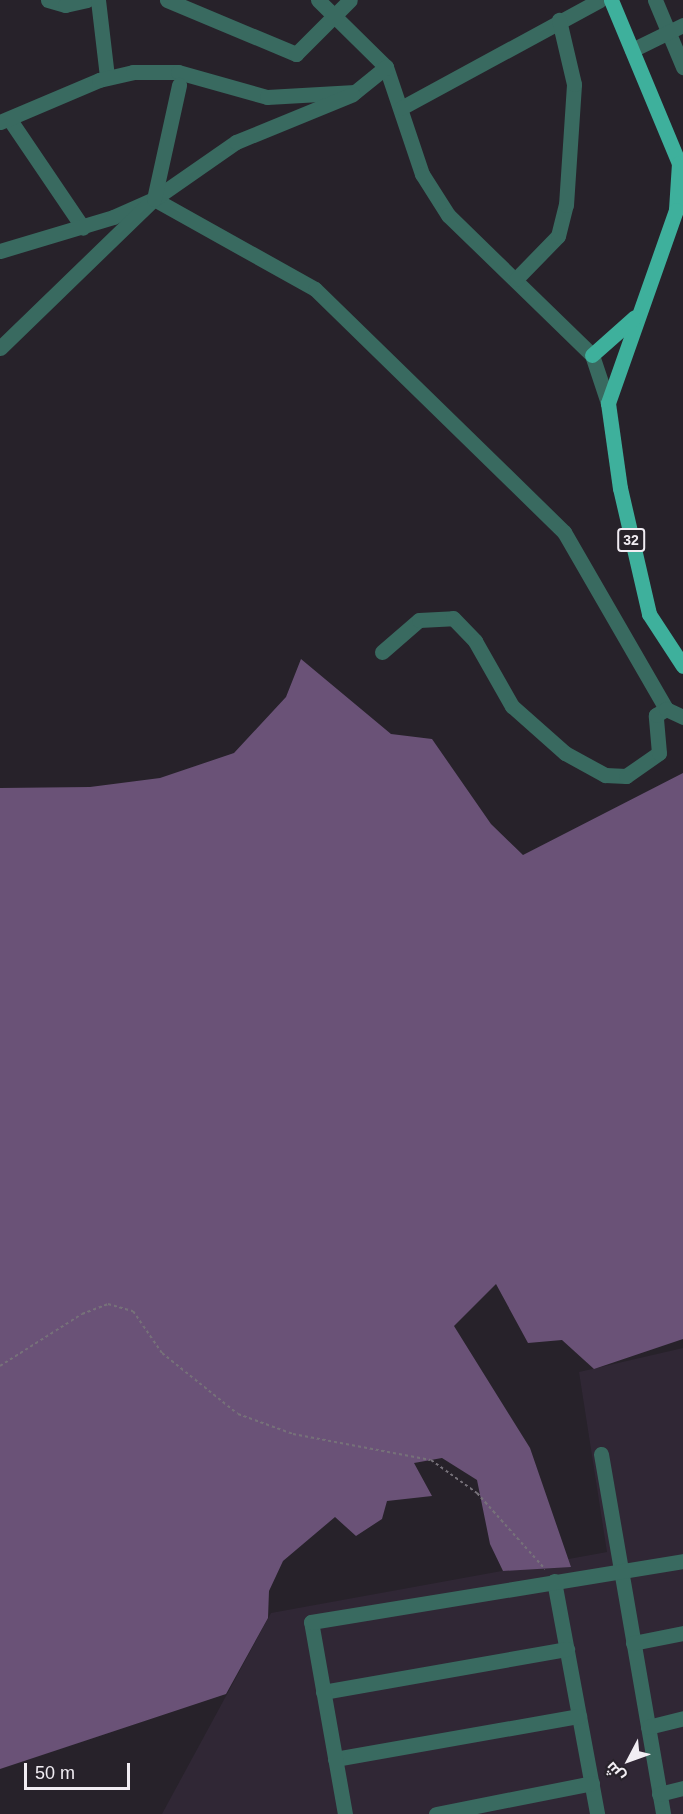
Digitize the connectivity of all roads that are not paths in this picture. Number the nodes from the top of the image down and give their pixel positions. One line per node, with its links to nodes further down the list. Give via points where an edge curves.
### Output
1 (48, 0): 2 (street, via 65,5)
2 (87, 0)
3 (98, 0): 17 (street)
4 (167, 0): 10 (street, via 296,54)
5 (318, 0): 10 (street)
6 (350, 0): 10 (street)
7 (600, 0): 11 (street)
8 (611, 0): 14 (main road, 32)
9 (655, 0): 13 (street)
10 (335, 15): 15 (street)
11 (559, 20): 20 (street); 25 (street, via 574,84 566,205 558,236)
12 (683, 25): 13 (street)
13 (669, 32): 14 (street); 16 (street)
14 (633, 50): 26 (main road, 32, via 677,152 680,176 676,210)
15 (386, 67): 19 (street); 20 (street)
16 (683, 67)
17 (107, 77): 19 (street, via 160,71 267,97); 21 (street)
18 (179, 85): 22 (street)
19 (355, 92): 22 (street, via 236,142)
20 (401, 108): 25 (street, via 422,174 438,201 473,242)
21 (5, 121): 23 (street)
22 (154, 199): 23 (street); 27 (street); 33 (street, via 315,289 564,532)
23 (83, 228): 24 (street)
24 (0, 252)
25 (516, 279): 29 (street)
26 (640, 312): 29 (main road); 30 (main road, 32)
27 (7, 337): 28 (street)
28 (0, 348)
29 (592, 354): 30 (street)
30 (608, 403): 32 (main road, 32, via 620,488 649,614)
31 (382, 652): 33 (street, via 419,620 453,618 475,640 512,706 565,753 605,775 626,776 653,757 654,724)
32 (683, 666)
33 (666, 710): 34 (street)
34 (683, 717)
35 (601, 1454): 37 (street)
36 (683, 1561): 37 (street)
37 (621, 1571): 38 (street); 40 (street)
38 (554, 1581): 41 (street); 42 (street, via 311,1622)
39 (683, 1633): 40 (street)
40 (633, 1643): 45 (street)
41 (567, 1649): 42 (street); 43 (street)
42 (323, 1692): 46 (street)
43 (579, 1716): 46 (street); 47 (street)
44 (683, 1718): 45 (street)
45 (648, 1727): 49 (street)
46 (335, 1759): 50 (street)
47 (592, 1784): 51 (street); 52 (street)
48 (683, 1788): 49 (street)
49 (659, 1794): 53 (street)
50 (345, 1814)
51 (436, 1814)
52 (597, 1814)
53 (663, 1814)

